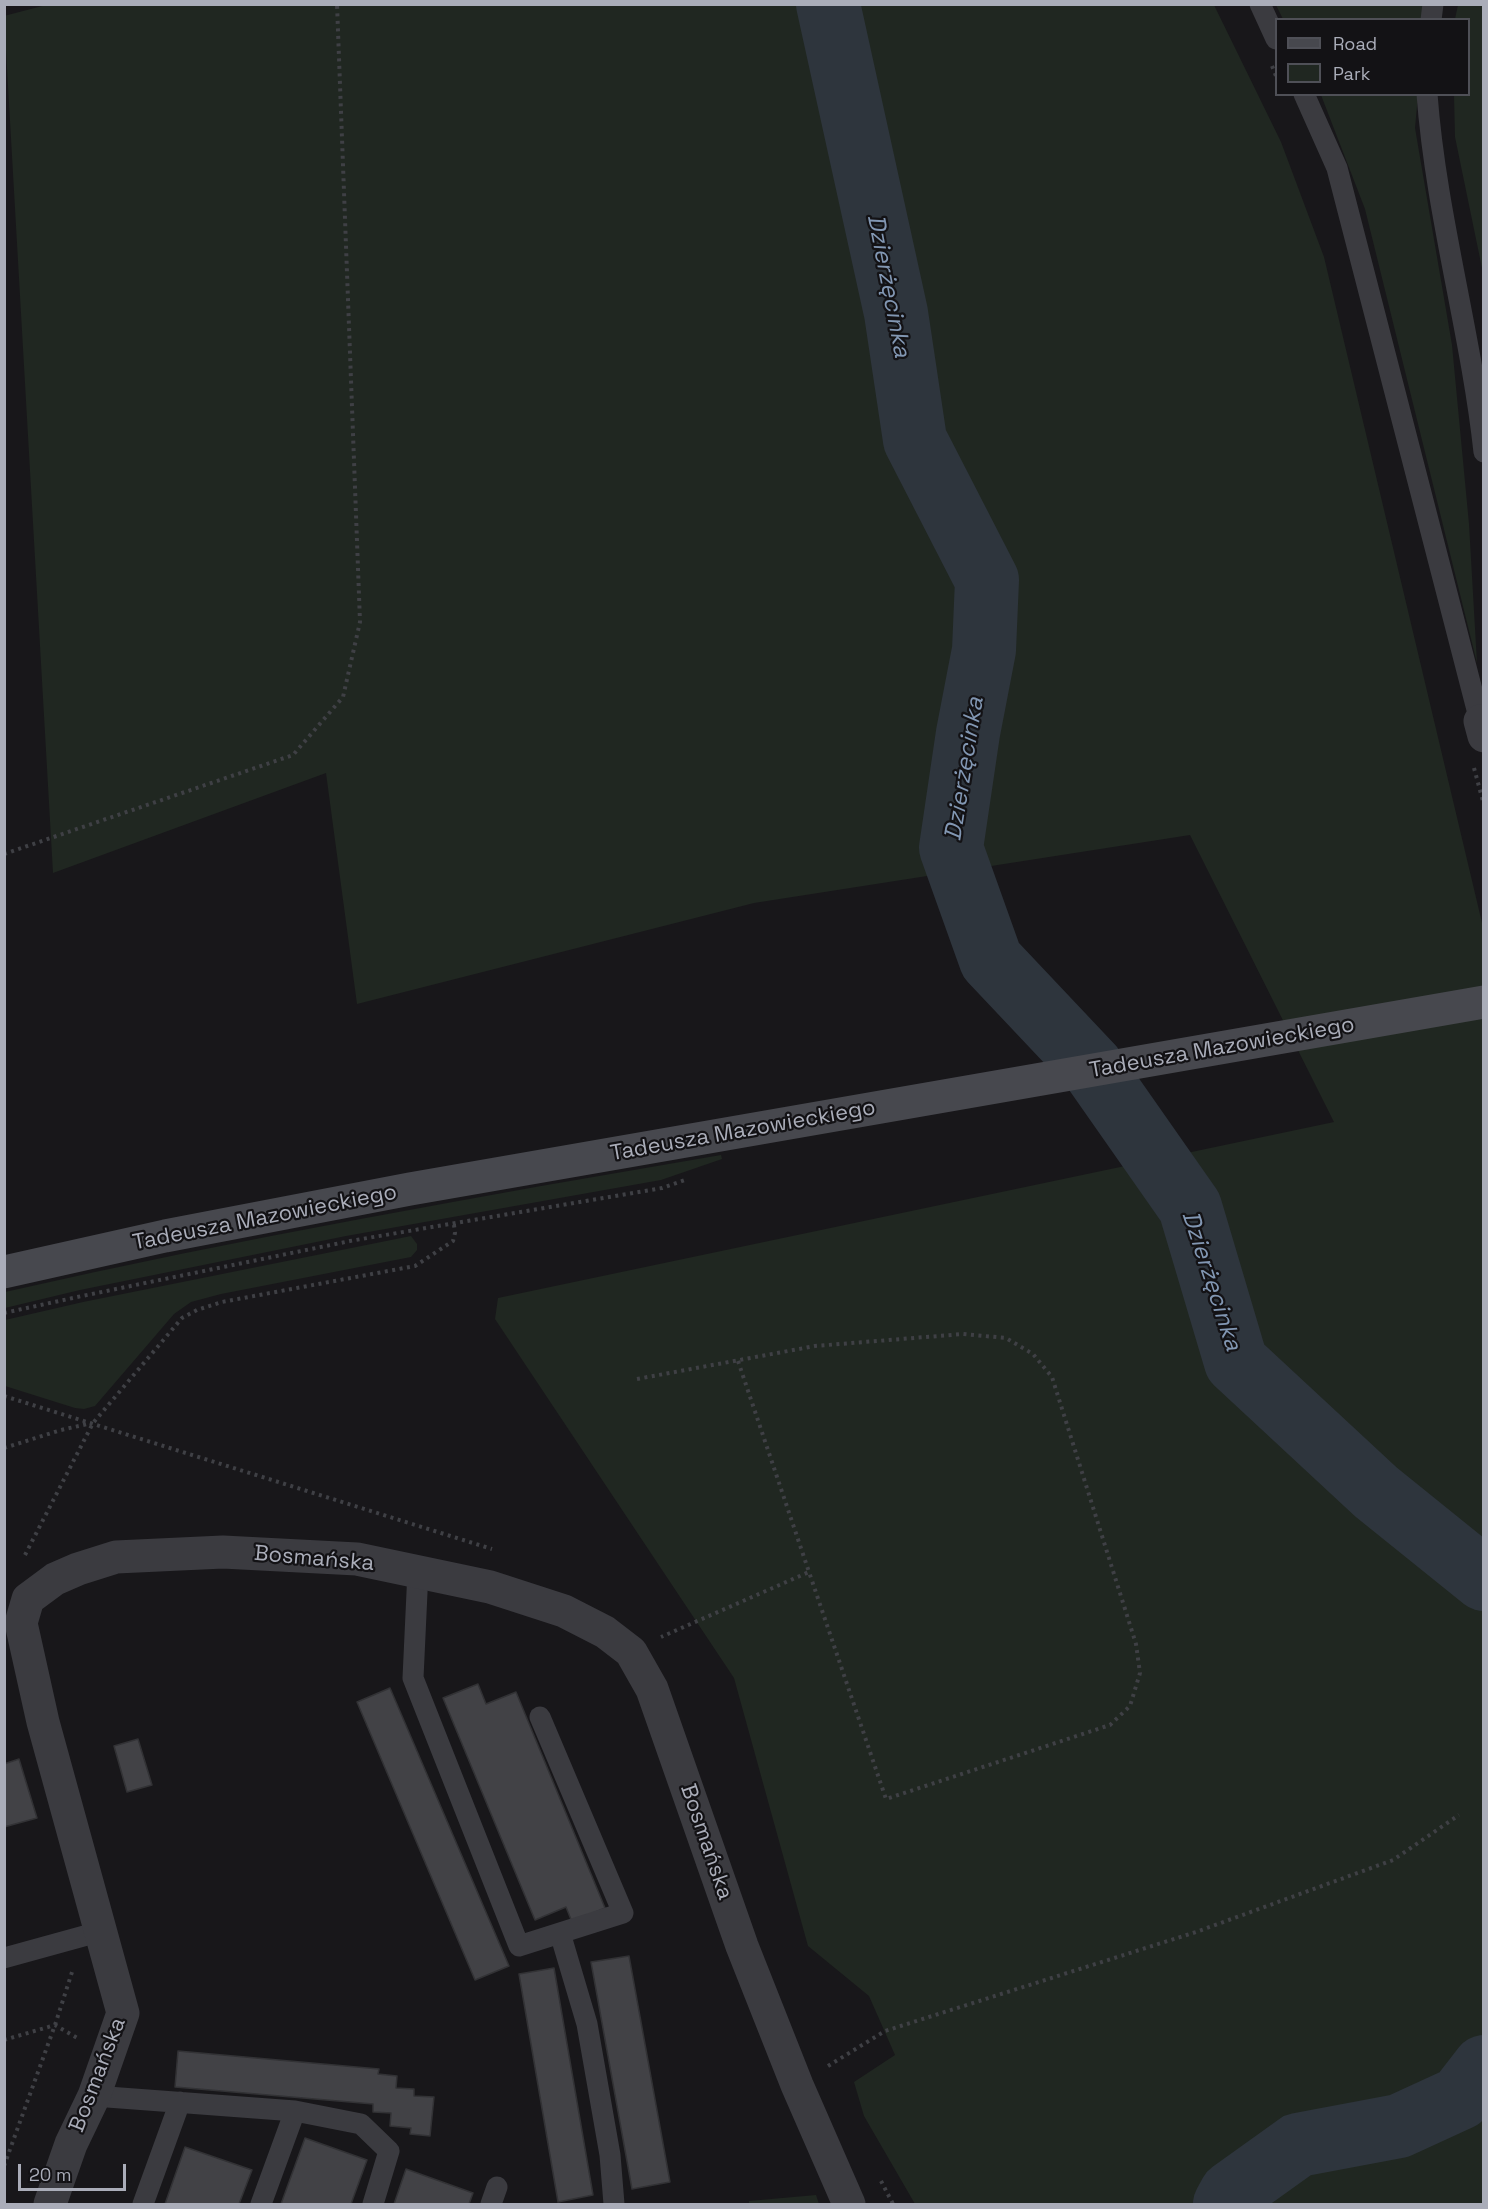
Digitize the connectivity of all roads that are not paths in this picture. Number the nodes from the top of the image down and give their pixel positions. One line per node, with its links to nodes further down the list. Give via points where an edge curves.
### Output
1 (1260, 4): 2 (lane)
2 (1275, 37)
3 (1305, 96): 6 (lane, via 1337,168)
4 (1427, 96): 5 (lane)
5 (1484, 452)
6 (1482, 720)
7 (1484, 1002): 8 (main road, Tadeusza Mazowieckiego, via 260,1217)
8 (4, 1272)
9 (417, 1571): 11 (street, Bosmańska, via 357,1559 223,1552 116,1557 55,1579 28,1599 21,1623 43,1722); 12 (lane, via 413,1678 501,1901 519,1946); 22 (street, Bosmańska, via 490,1587 564,1611 605,1632 631,1652 652,1689 742,1946)
10 (540, 1717): 12 (lane, via 623,1913)
11 (102, 1931): 13 (lane); 14 (street, Bosmańska, via 123,2013)
12 (560, 1933): 21 (lane, via 587,2024 610,2155)
13 (4, 1958)
14 (94, 2096): 15 (lane); 17 (street, Bosmańska, via 71,2144)
15 (180, 2102): 16 (lane); 18 (lane)
16 (295, 2111): 19 (lane); 20 (lane, via 361,2124 389,2151)
17 (50, 2205)
18 (144, 2205)
19 (261, 2205)
20 (373, 2205)
21 (614, 2205)
22 (849, 2205)

